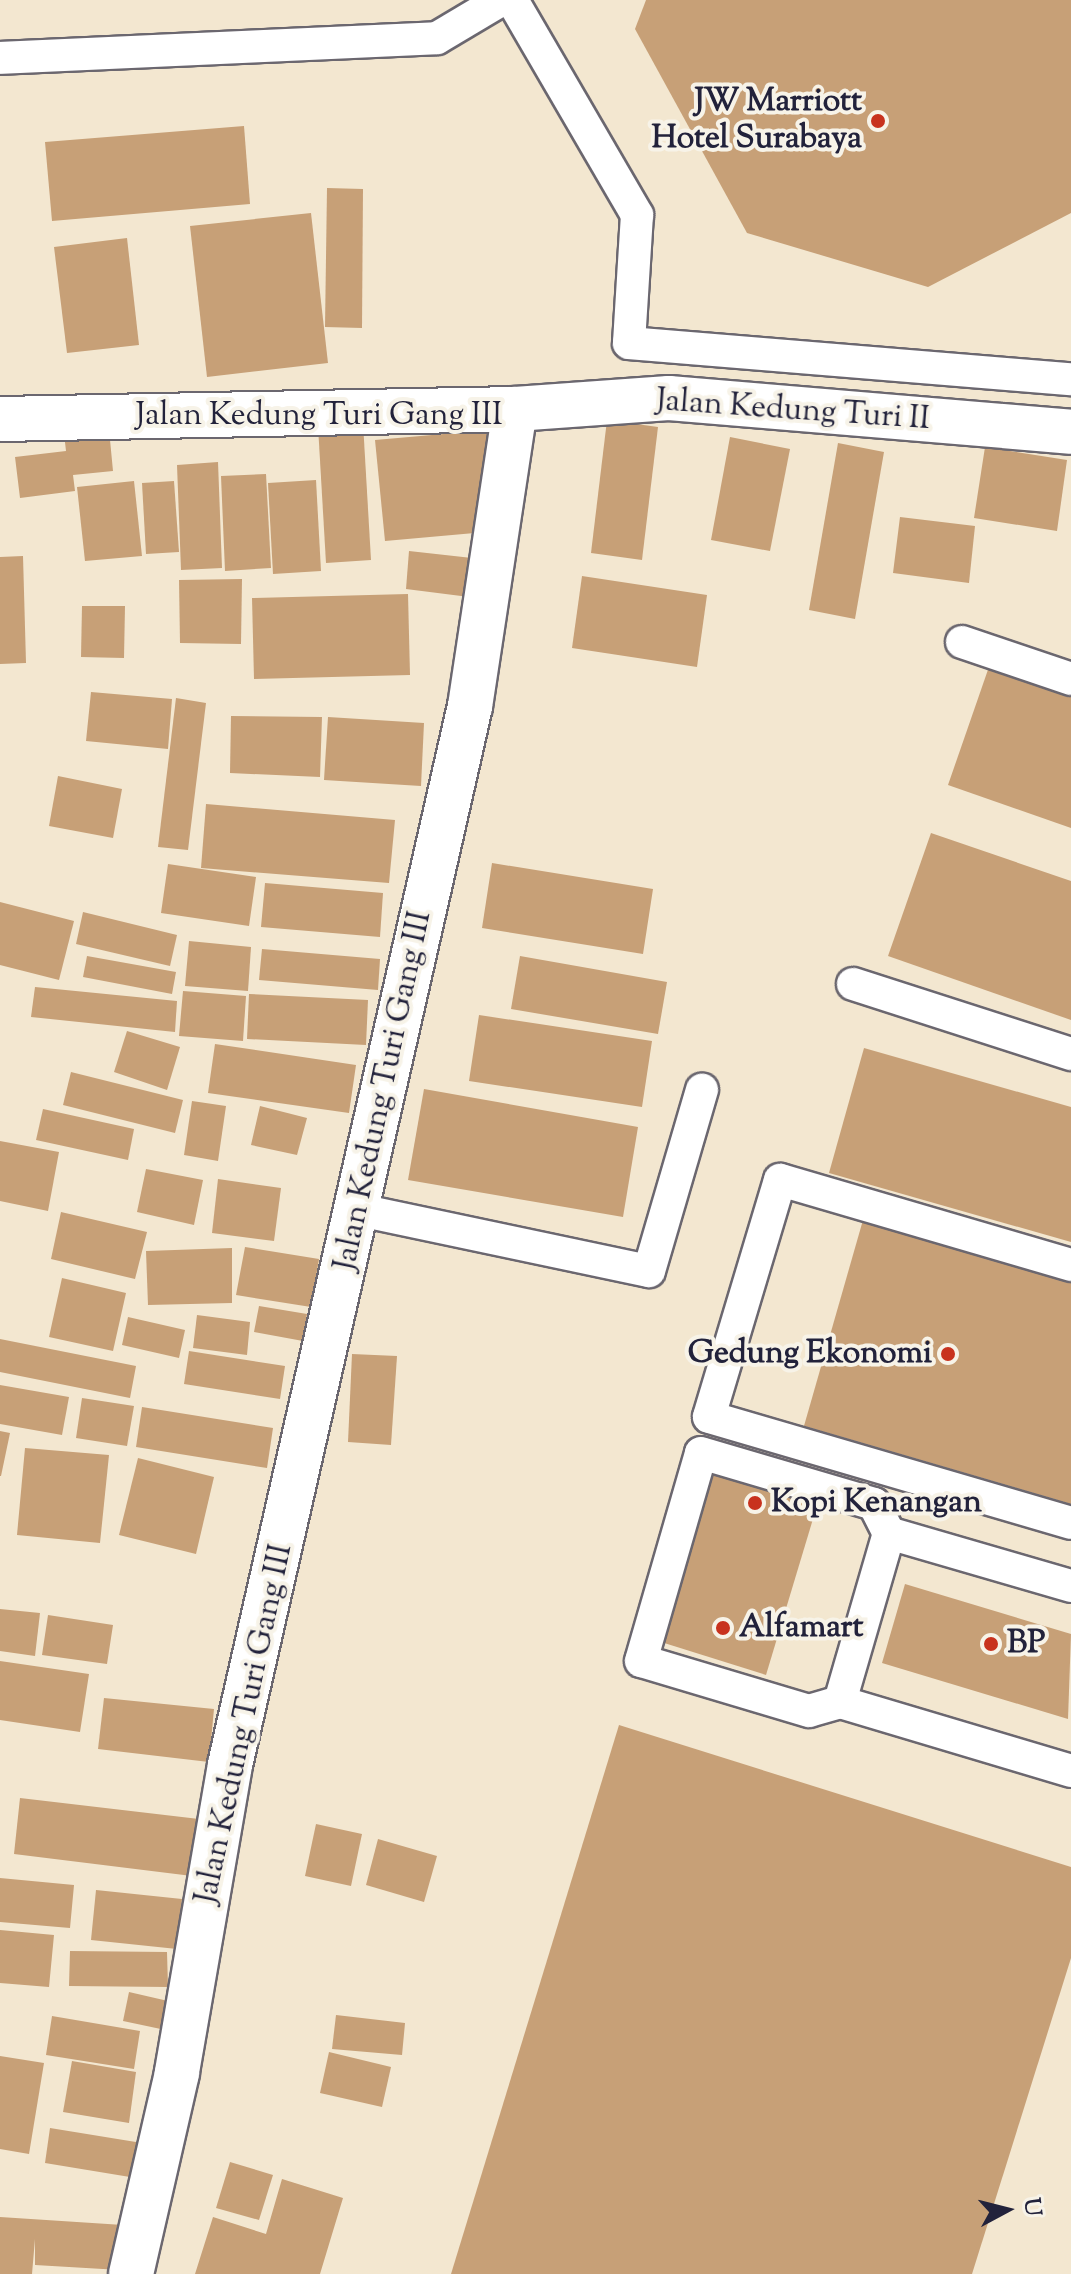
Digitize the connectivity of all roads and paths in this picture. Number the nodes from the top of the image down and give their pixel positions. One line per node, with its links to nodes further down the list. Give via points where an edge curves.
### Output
1 (501, 0): 3 (lane, via 437,38)
2 (512, 0): 4 (lane, via 637,215 629,343)
3 (0, 58)
4 (1071, 379)
5 (515, 409): 6 (street, Jalan Kedung Turi Gang III); 7 (street, Jalan Kedung Turi II, via 669,398); 13 (street, Jalan Kedung Turi Gang III, via 470,706)
6 (0, 419)
7 (1071, 432)
8 (962, 642): 9 (lane)
9 (1071, 679)
10 (853, 984): 11 (lane)
11 (1071, 1054)
12 (702, 1090): 13 (lane, via 649,1271)
13 (359, 1210): 20 (street, Jalan Kedung Turi Gang III, via 230,1765 177,2073)
14 (1071, 1265): 15 (lane, via 780,1180 709,1417)
15 (1071, 1523)
16 (889, 1533): 17 (lane); 18 (lane); 18 (lane, via 874,1504 701,1453 641,1661 809,1711)
17 (1071, 1586)
18 (840, 1702): 19 (lane)
19 (1071, 1771)
20 (131, 2274)

